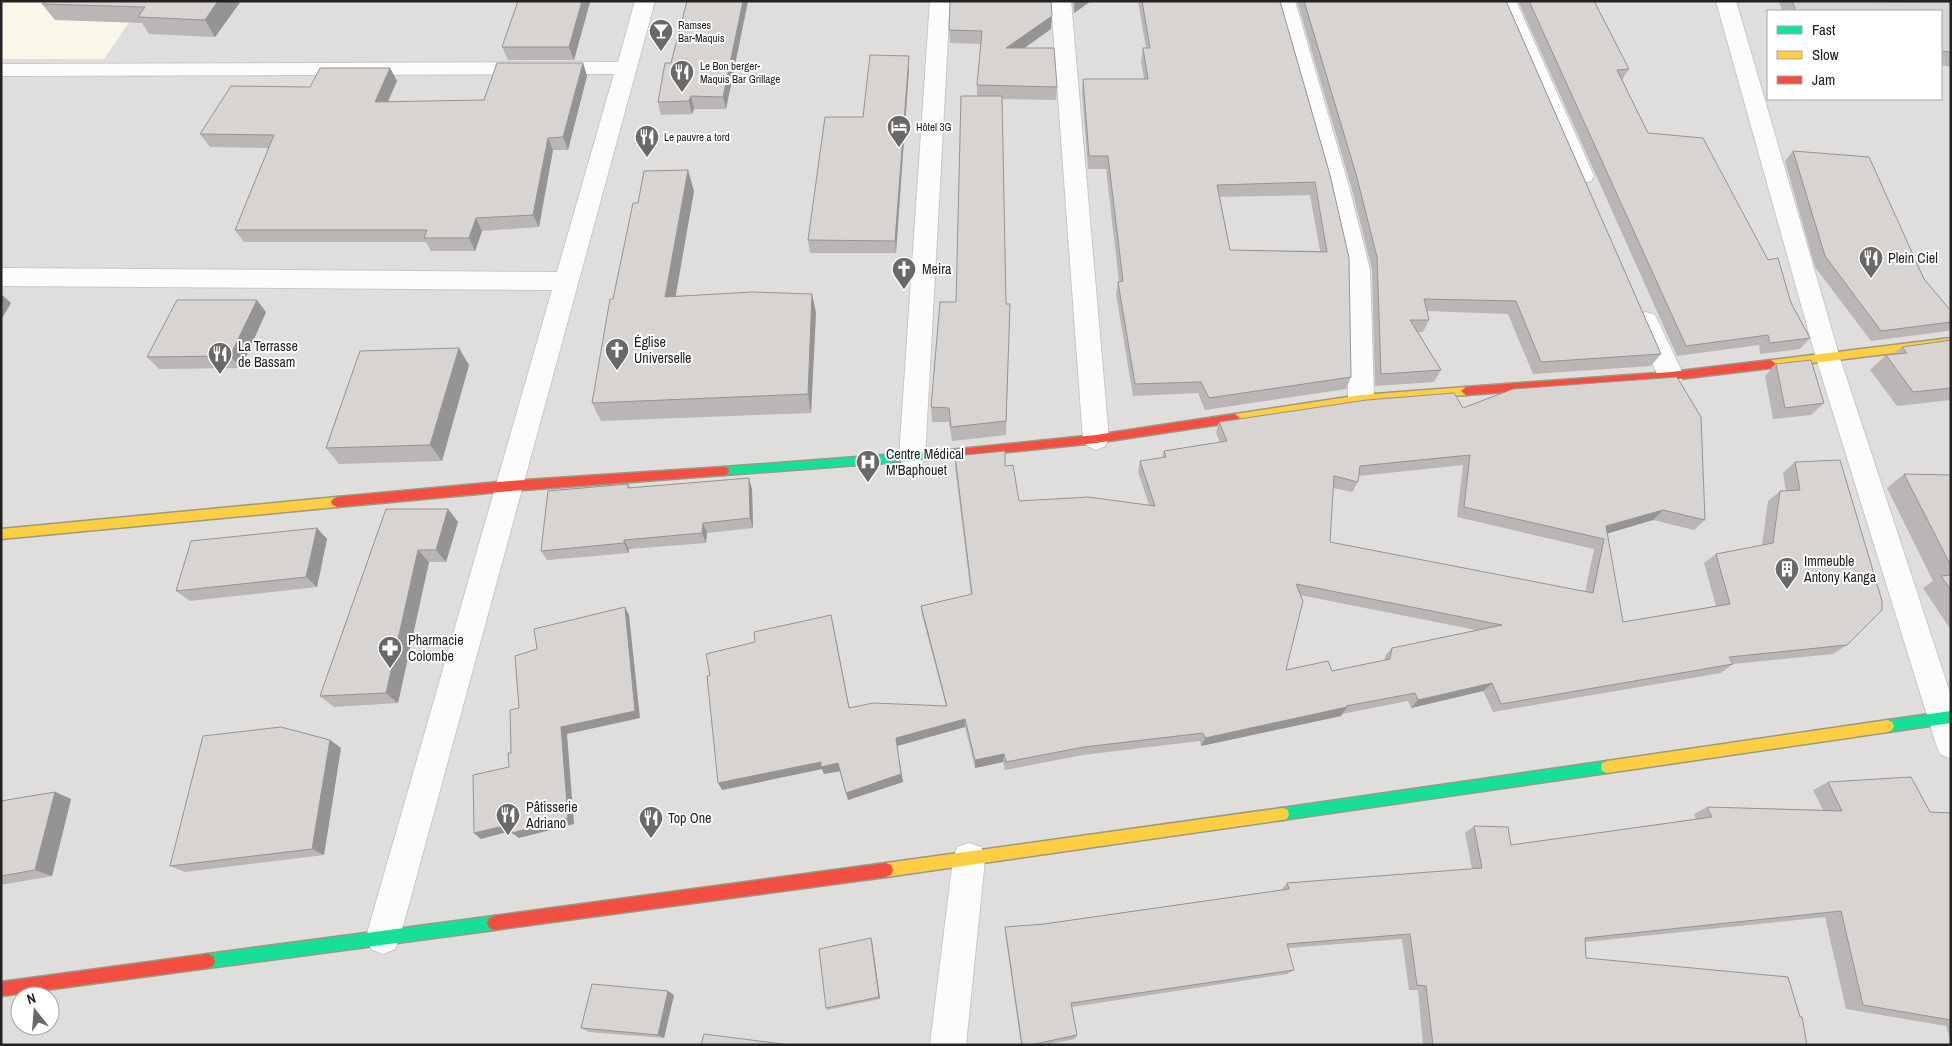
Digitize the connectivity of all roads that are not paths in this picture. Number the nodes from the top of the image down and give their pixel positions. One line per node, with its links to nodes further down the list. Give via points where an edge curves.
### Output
1 (645, 1): 7 (street)
2 (940, 1): 18 (street)
3 (1061, 1): 17 (street)
4 (1285, 1): 16 (street, via 1358,270)
5 (1506, 1): 9 (street)
6 (1726, 1): 14 (street)
7 (627, 68): 8 (street); 11 (street)
8 (1, 70)
9 (1590, 193)
10 (1, 277): 11 (street)
11 (568, 281): 19 (street)
12 (1639, 303): 15 (street)
13 (1951, 342): 14 (street)
14 (1828, 358): 15 (street); 21 (street)
15 (1671, 376): 16 (street)
16 (1360, 399): 17 (street)
17 (1096, 439): 18 (street)
18 (912, 458): 19 (street)
19 (510, 486): 20 (street); 24 (street)
20 (1, 534)
21 (1947, 717): 22 (street); 23 (street)
22 (1951, 744)
23 (969, 859): 24 (street); 26 (street)
24 (383, 937): 25 (street)
25 (1, 989)
26 (948, 1045)

